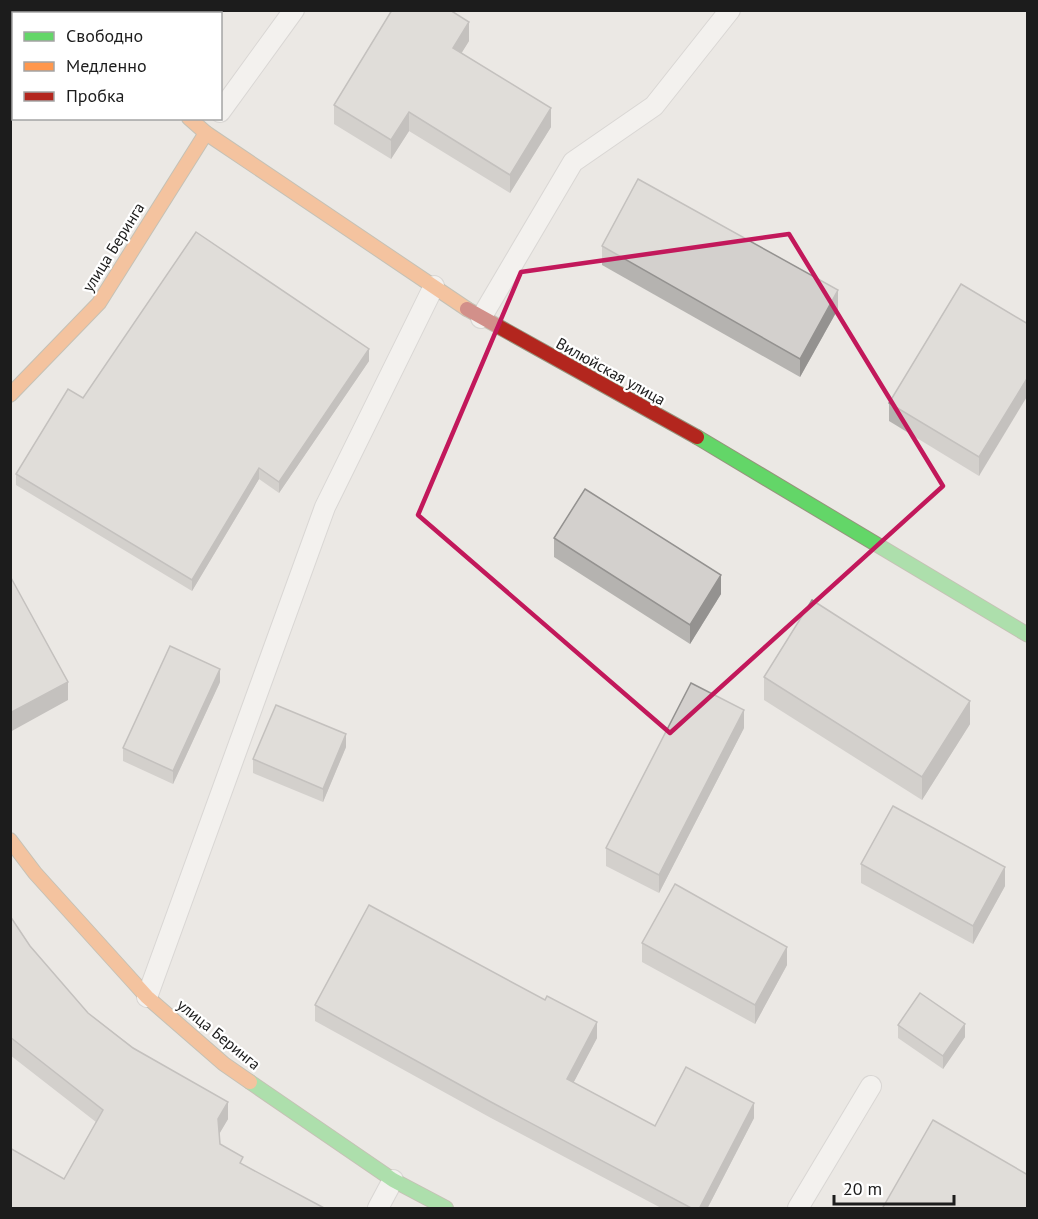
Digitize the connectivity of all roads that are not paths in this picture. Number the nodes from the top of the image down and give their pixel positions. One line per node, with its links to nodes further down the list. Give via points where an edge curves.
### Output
1 (294, 10): 3 (lane)
2 (730, 10): 7 (lane, via 654,106 573,162)
3 (222, 109)
4 (194, 120): 5 (street, Вилюйская улица)
5 (211, 126): 6 (street, Вилюйская улица); 8 (street, улица Беринга, via 99,303)
6 (434, 286): 7 (street, Вилюйская улица); 11 (lane, via 325,507)
7 (481, 318): 9 (street, Вилюйская улица, via 699,438)
8 (10, 395)
9 (1028, 635)
10 (10, 840): 11 (street, улица Беринга)
11 (147, 997): 13 (street, улица Беринга, via 224,1064)
12 (871, 1086): 16 (lane)
13 (393, 1180): 14 (lane); 15 (street, улица Беринга)
14 (378, 1209)
15 (446, 1209)
16 (798, 1209)

